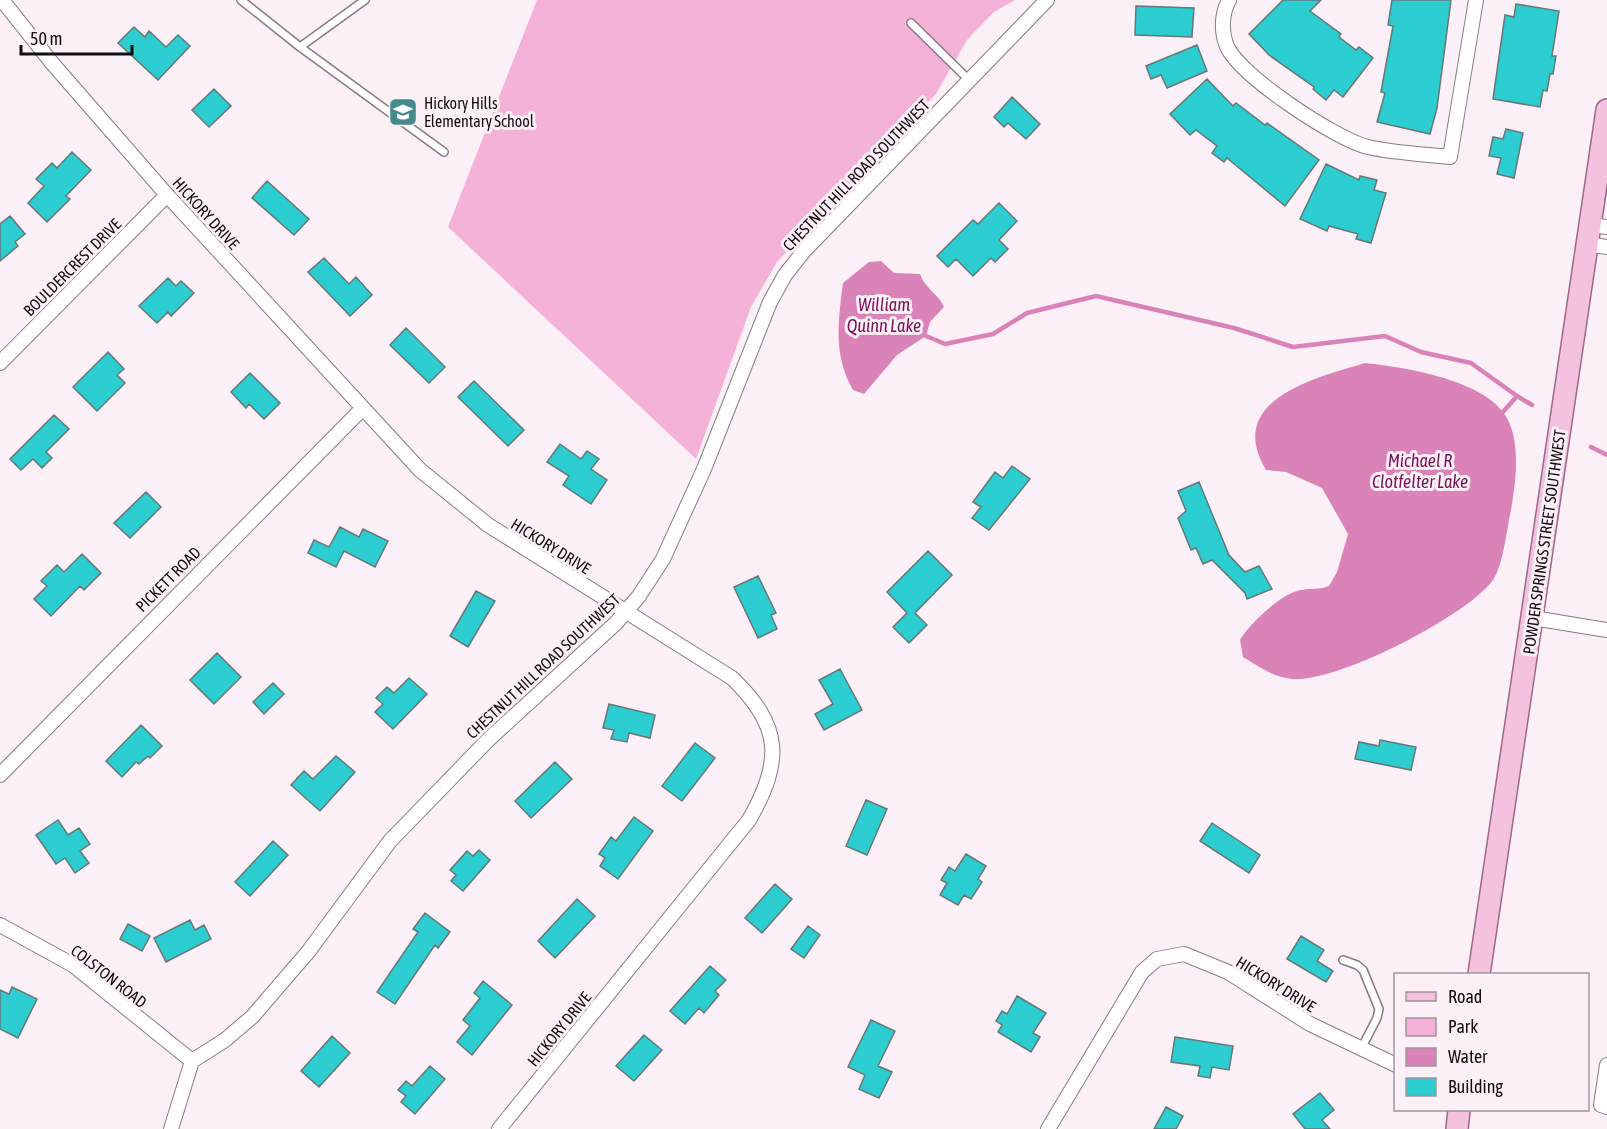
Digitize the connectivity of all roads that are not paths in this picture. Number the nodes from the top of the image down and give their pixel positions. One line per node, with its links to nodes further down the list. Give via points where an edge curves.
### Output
1 (2, 0): 12 (street, HICKORY DRIVE)
2 (241, 0): 8 (lane)
3 (365, 0): 8 (lane)
4 (1047, 0): 9 (street, CHESTNUT HILL ROAD SOUTHWEST)
5 (1229, 0): 6 (street, via 1223,27 1226,46 1257,81 1347,140 1368,147 1450,157)
6 (1476, 0)
7 (911, 23): 9 (lane)
8 (300, 47): 11 (lane)
9 (969, 80): 16 (street, CHESTNUT HILL ROAD SOUTHWEST, via 785,275 770,302 721,430 663,559)
10 (1607, 110): 13 (main road, POWDER SPRINGS STREET SOUTHWEST)
11 (444, 152)
12 (167, 195): 14 (street, BOULDERCREST DRIVE); 15 (street, HICKORY DRIVE)
13 (1598, 236): 17 (main road, POWDER SPRINGS STREET SOUTHWEST)
14 (0, 363)
15 (362, 409): 16 (street, HICKORY DRIVE, via 420,470 488,525); 19 (street, PICKETT ROAD)
16 (626, 612): 24 (street, CHESTNUT HILL ROAD SOUTHWEST, via 489,739 390,841 308,952 252,1017); 30 (street, HICKORY DRIVE, via 732,678 750,695 770,736 774,756 771,775 749,820)
17 (1533, 618): 18 (street); 22 (main road, POWDER SPRINGS STREET SOUTHWEST)
18 (1607, 630)
19 (0, 775)
20 (0, 925): 24 (street, COLSTON ROAD, via 74,965)
21 (1342, 960): 23 (lane, via 1364,970 1378,1009)
22 (1479, 973)
23 (1361, 1049): 25 (street, HICKORY DRIVE); 31 (street, HICKORY DRIVE, via 1310,1024 1228,972 1184,954 1157,959 1142,972)
24 (192, 1062): 29 (street)
25 (1394, 1065)
26 (1607, 1065): 27 (street)
27 (1604, 1106)
28 (1459, 1111): 32 (main road)
29 (171, 1129)
30 (499, 1129)
31 (1048, 1129)
32 (1457, 1129)

